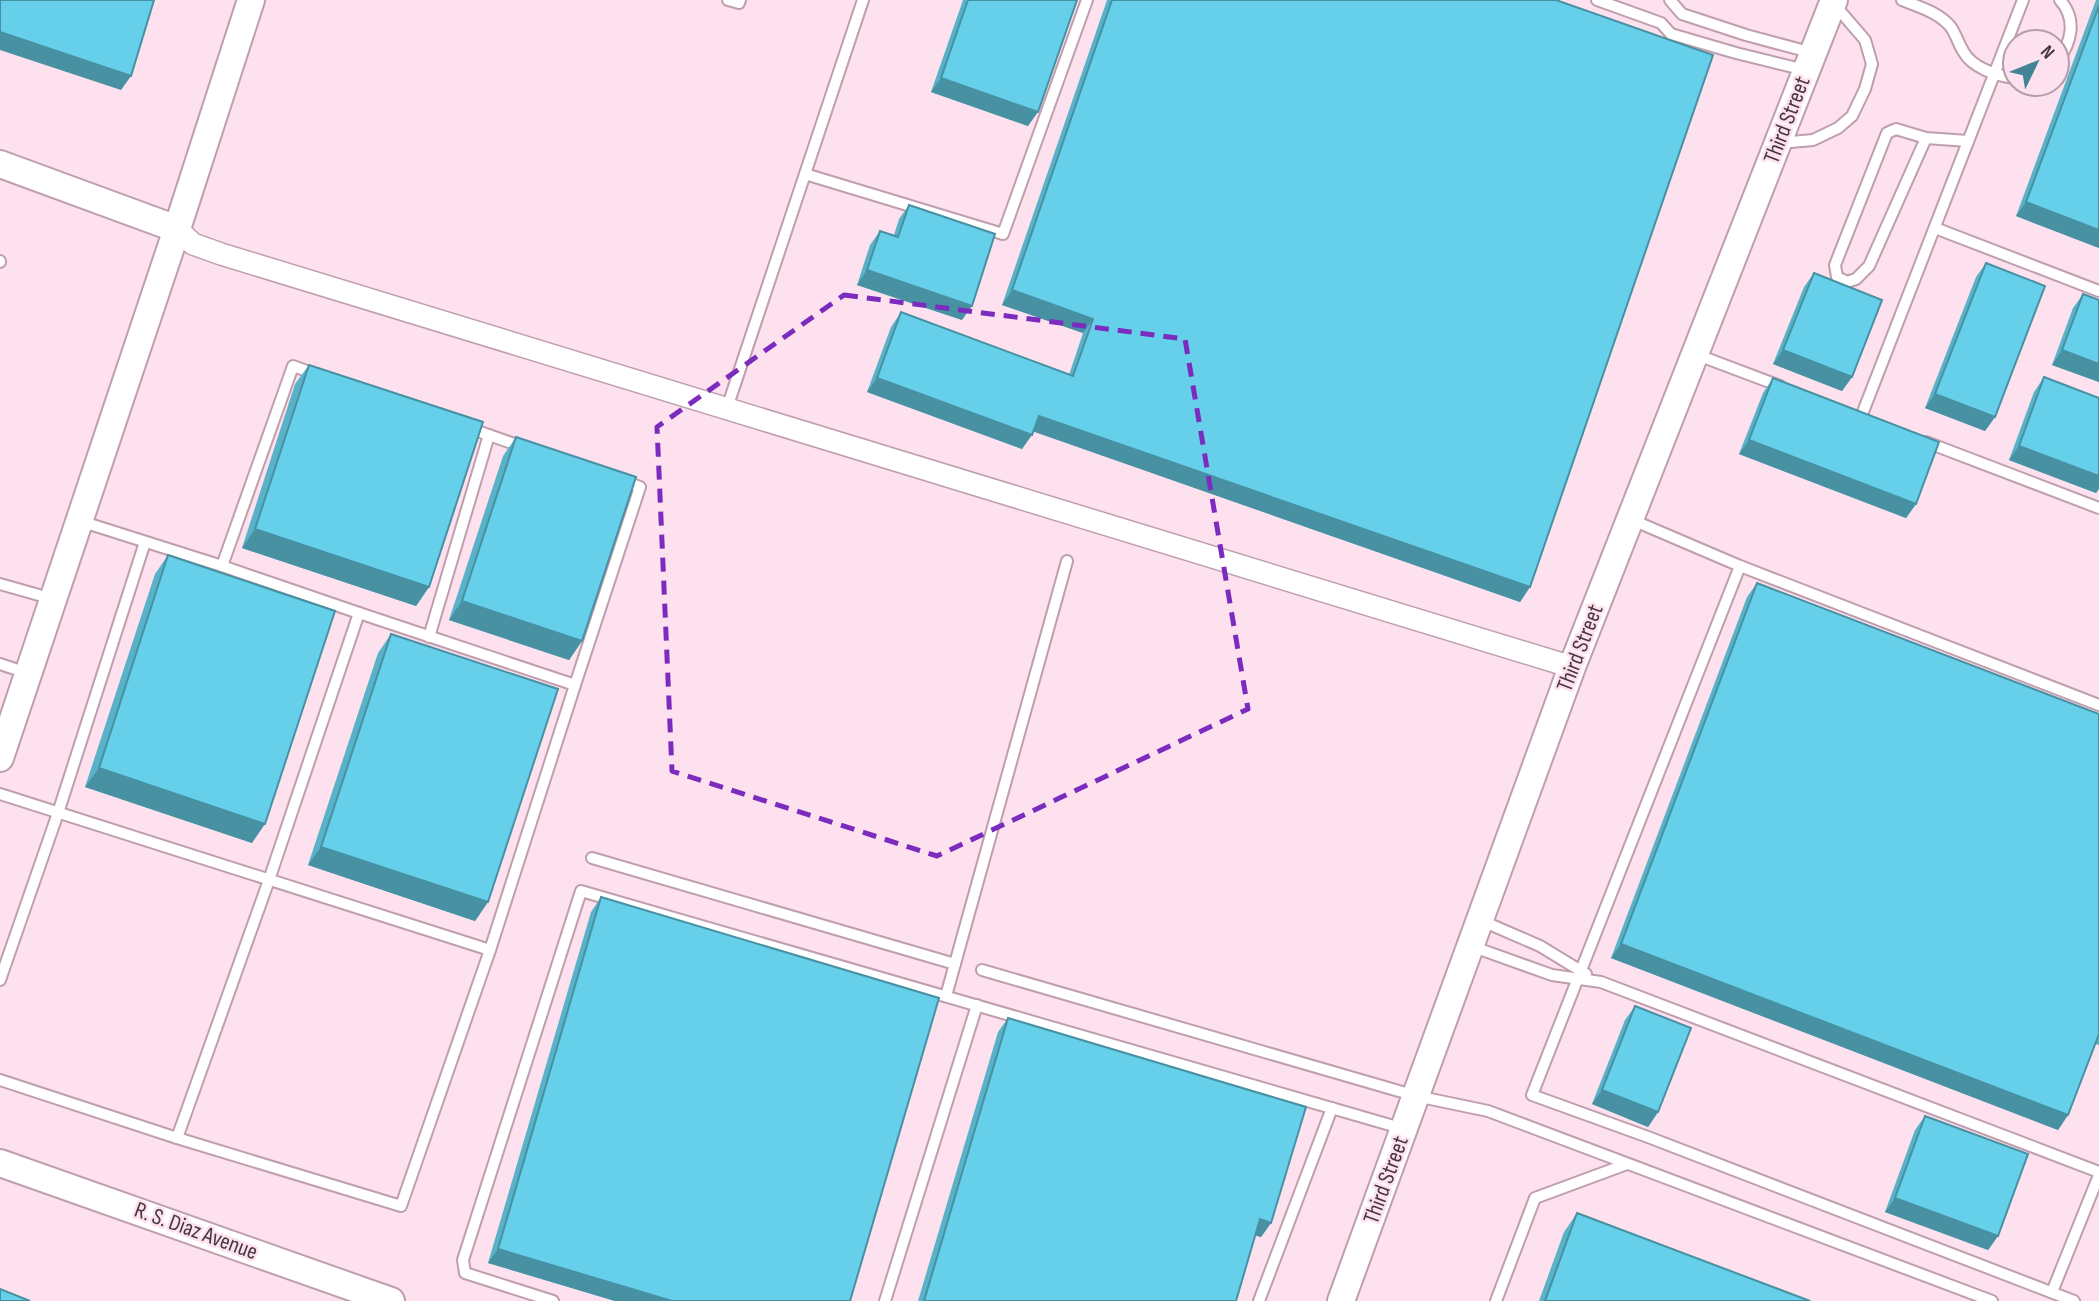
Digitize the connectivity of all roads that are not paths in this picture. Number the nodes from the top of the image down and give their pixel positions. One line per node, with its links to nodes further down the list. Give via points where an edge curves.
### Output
1 (251, 0): 22 (street)
2 (728, 0): 3 (lane)
3 (740, 0)
4 (863, 0): 20 (lane)
5 (1087, 0): 20 (lane, via 1003,234)
6 (1597, 0): 13 (lane, via 1661,23 1671,34 1736,53)
7 (1670, 0): 13 (lane, via 1682,13)
8 (1902, 0): 14 (lane, via 1936,14 1951,27 1963,52)
9 (2023, 0): 14 (lane)
10 (2060, 0): 12 (lane, via 2067,8)
11 (1830, 1): 13 (street, Third Street); 18 (lane, via 1865,40 1872,64 1865,89 1852,116 1838,128 1813,140)
12 (2071, 32)
13 (1810, 62): 18 (street, Third Street)
14 (1994, 75): 15 (lane); 17 (lane)
15 (2001, 76)
16 (1926, 138): 16 (lane, via 1896,129 1887,133 1835,265 1837,276 1847,282 1869,266); 17 (lane)
17 (1968, 141): 21 (lane)
18 (1778, 144): 24 (street, Third Street)
19 (0, 164): 22 (street)
20 (805, 174): 27 (lane)
21 (1935, 228): 23 (lane); 29 (lane)
22 (177, 229): 27 (street, via 193,244 221,254); 38 (street)
23 (2099, 291)
24 (1695, 354): 26 (lane); 37 (street, Third Street)
25 (332, 380): 41 (lane, via 293,366)
26 (1790, 390)
27 (727, 408): 48 (street)
28 (1849, 413): 29 (lane)
29 (1861, 417): 31 (lane)
30 (450, 421): 32 (lane)
31 (1874, 422)
32 (489, 435): 34 (lane); 46 (lane)
33 (1911, 436): 36 (lane)
34 (539, 452)
35 (615, 478): 50 (lane, via 640,486)
36 (2099, 508)
37 (1630, 519): 42 (lane); 48 (street, Third Street)
38 (80, 520): 39 (lane); 44 (street)
39 (145, 542): 41 (lane); 54 (lane)
40 (1067, 561): 60 (lane)
41 (222, 566): 45 (lane)
42 (1740, 566): 51 (lane); 62 (lane)
43 (0, 584): 44 (lane)
44 (53, 599): 49 (street)
45 (359, 613): 46 (lane); 56 (lane)
46 (429, 636): 50 (lane)
47 (0, 664): 49 (lane)
48 (1572, 667): 57 (street, Third Street)
49 (29, 673): 52 (street)
50 (575, 685): 59 (lane)
51 (2099, 705)
52 (0, 758)
53 (0, 794): 54 (lane)
54 (58, 813): 56 (lane); 63 (lane)
55 (592, 858): 60 (lane)
56 (269, 880): 59 (lane); 70 (lane)
57 (1480, 920): 58 (street, Third Street); 62 (lane, via 1540,946)
58 (1471, 946): 62 (lane, via 1552,975); 67 (street, Third Street)
59 (490, 950): 70 (lane, via 401,1206)
60 (955, 964): 64 (lane)
61 (982, 970): 67 (lane)
62 (1580, 975): 73 (lane); 74 (lane, via 1532,1095)
63 (0, 980)
64 (946, 996): 65 (lane); 76 (lane, via 581,891 463,1260 465,1273)
65 (977, 1005): 68 (lane); 77 (lane)
66 (0, 1080): 70 (lane)
67 (1416, 1096): 69 (street, Third Street); 72 (lane, via 1488,1111)
68 (1332, 1108): 69 (lane); 78 (lane)
69 (1404, 1129): 79 (street, Third Street)
70 (177, 1138)
71 (0, 1163): 75 (street, R. S. Diaz Avenue)
72 (1627, 1164): 80 (lane, via 1535,1198); 81 (lane)
73 (2099, 1173): 74 (lane)
74 (2052, 1292): 82 (lane)
75 (391, 1301)
76 (553, 1301)
77 (885, 1301)
78 (1259, 1301)
79 (1342, 1301)
80 (1496, 1301)
81 (1992, 1301)
82 (2074, 1301)

